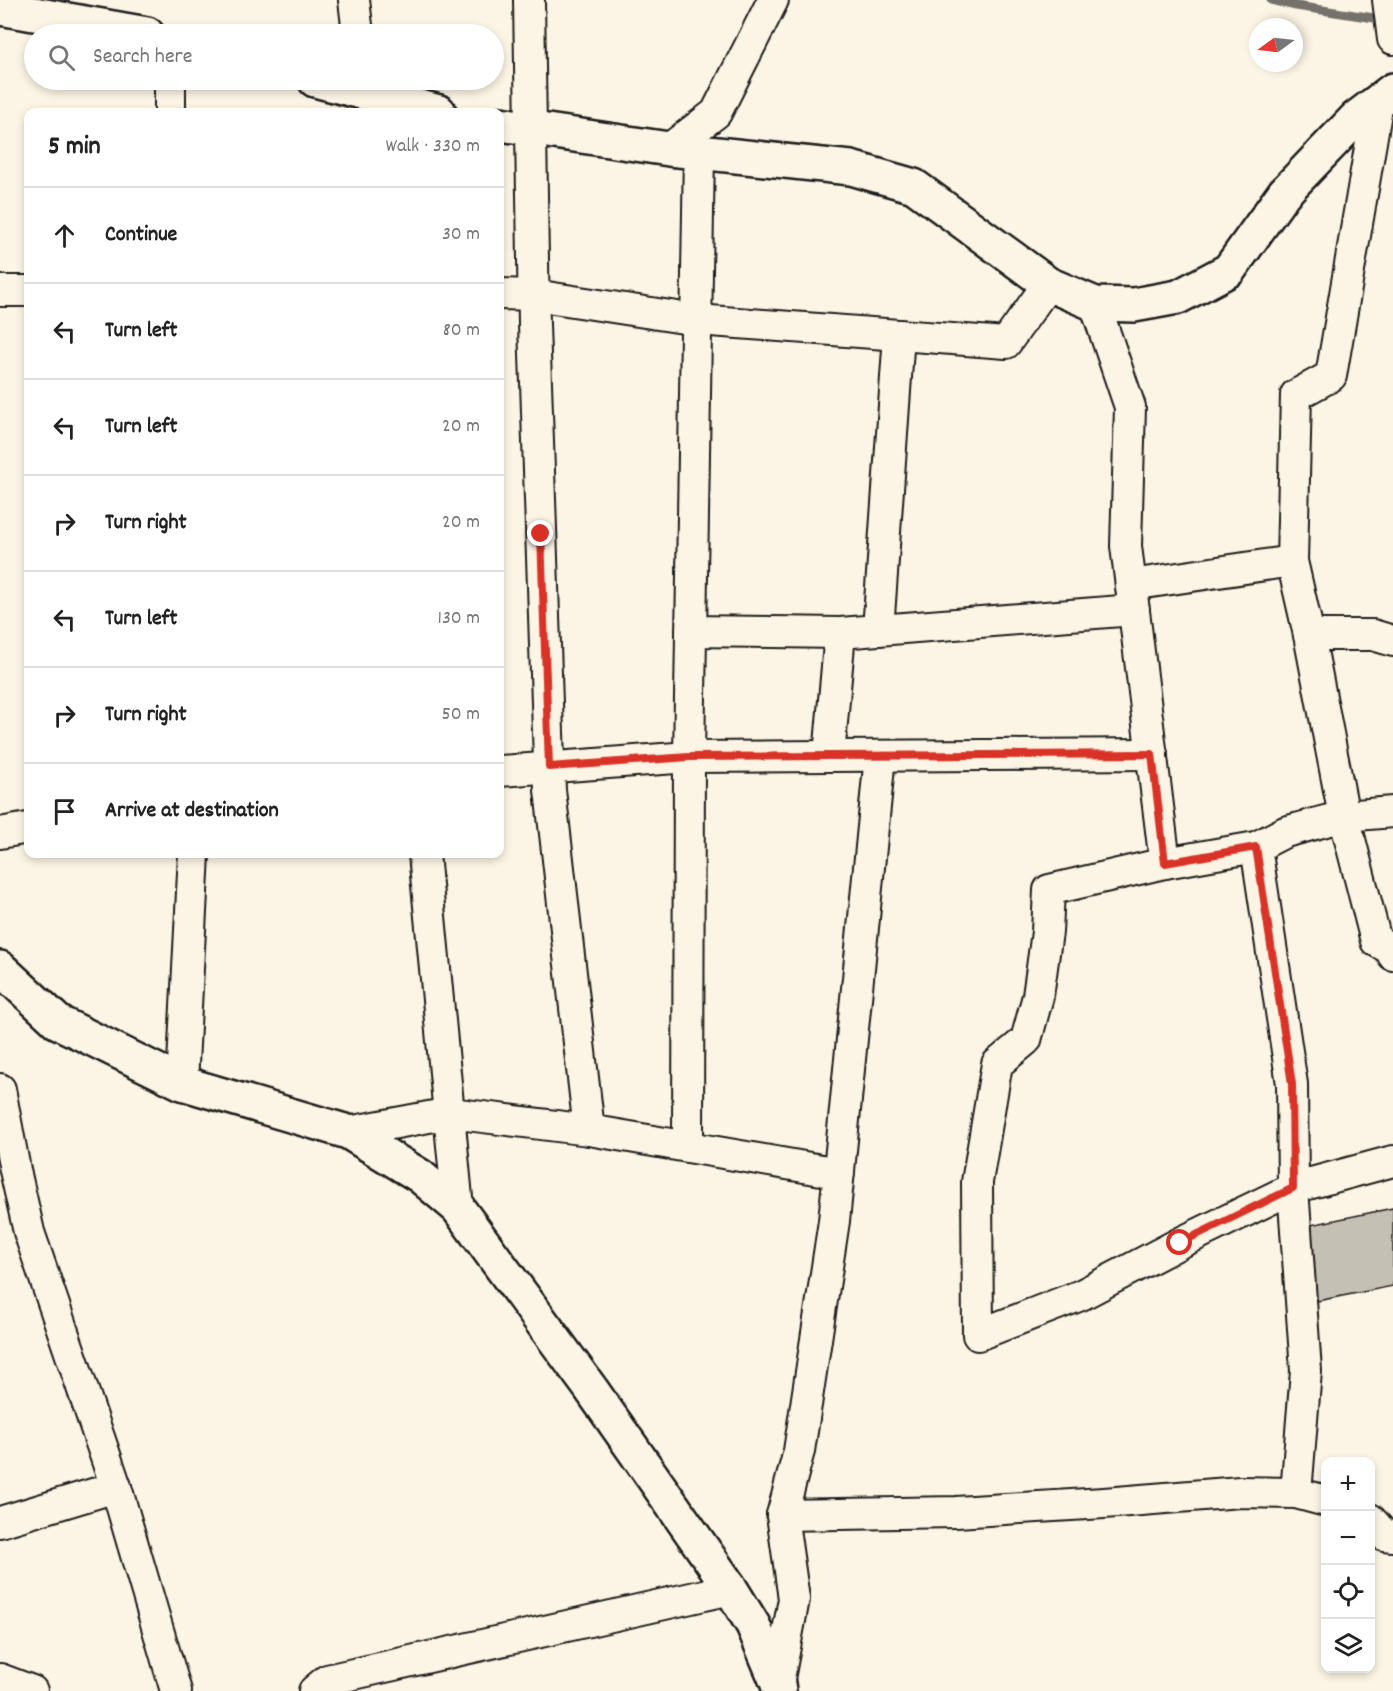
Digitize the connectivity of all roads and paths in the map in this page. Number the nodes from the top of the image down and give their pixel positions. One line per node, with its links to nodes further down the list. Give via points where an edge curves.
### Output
1 (354, 0): 7 (street)
2 (529, 0): 15 (street)
3 (773, 0): 16 (street, via 716,112)
4 (1388, 0): 8 (street)
5 (0, 8): 6 (main road)
6 (90, 24)
7 (357, 24)
8 (1393, 39)
9 (170, 90): 13 (street)
10 (348, 90): 11 (main road)
11 (364, 95): 14 (main road)
12 (1386, 96): 22 (main road, via 1356,118 1284,193 1229,270 1178,297 1134,305); 25 (street, via 1331,376 1296,394)
13 (170, 108)
14 (421, 108)
15 (515, 126): 16 (main road); 21 (street)
16 (684, 150): 17 (main road, via 851,168 914,186); 23 (street)
17 (1048, 284): 22 (main road); 24 (street, via 1006,343)
18 (0, 291): 19 (street)
19 (24, 291)
20 (504, 294): 21 (street)
21 (534, 295): 23 (street); 36 (street)
22 (1095, 304): 26 (street, via 1130,407 1126,546)
23 (697, 320): 24 (street); 28 (street)
24 (899, 335): 27 (street)
25 (1292, 561): 26 (street); 30 (street)
26 (1133, 597): 27 (street); 32 (street)
27 (879, 630): 29 (street)
28 (691, 631): 29 (street); 35 (street)
29 (840, 633): 33 (street)
30 (1310, 634): 31 (street, via 1373,635); 39 (street)
31 (1393, 641)
32 (1152, 754): 34 (street); 45 (street)
33 (829, 756): 34 (street); 35 (street)
34 (880, 756): 55 (street)
35 (689, 757): 36 (street); 53 (street)
36 (549, 767): 37 (street); 51 (street)
37 (504, 771)
38 (1393, 812): 39 (street)
39 (1344, 816): 42 (street, via 1285,832); 46 (street, via 1376,941 1392,950)
40 (24, 829): 41 (street)
41 (0, 833)
42 (1256, 847): 45 (street); 56 (street, via 1292,1084)
43 (194, 858): 48 (street)
44 (424, 858): 50 (street)
45 (1165, 863): 56 (street, via 1049,890 1038,996 1026,1041 997,1064 977,1182 978,1335 1081,1295)
46 (1393, 955)
47 (0, 969): 48 (main road, via 58,1022)
48 (182, 1083): 52 (main road)
49 (0, 1089): 58 (street, via 29,1232)
50 (450, 1113): 51 (street); 52 (street); 57 (street)
51 (589, 1130): 53 (street)
52 (348, 1132): 57 (main road, via 420,1176)
53 (688, 1147): 55 (street)
54 (1393, 1161): 56 (street)
55 (838, 1173): 61 (street, via 799,1451)
56 (1293, 1188): 59 (street, via 1306,1371)
57 (458, 1208): 65 (main road)
58 (116, 1487): 62 (street); 69 (street)
59 (1296, 1493): 60 (street); 61 (street, via 1240,1492 956,1512)
60 (1321, 1500)
61 (782, 1515): 67 (street, via 795,1599)
62 (0, 1522)
63 (1375, 1524): 64 (street, via 1384,1535)
64 (1393, 1536)
65 (731, 1589): 67 (main road, via 753,1625); 70 (street, via 327,1680)
66 (0, 1679): 68 (street)
67 (778, 1687)
68 (32, 1691)
69 (176, 1691)
70 (314, 1691)

